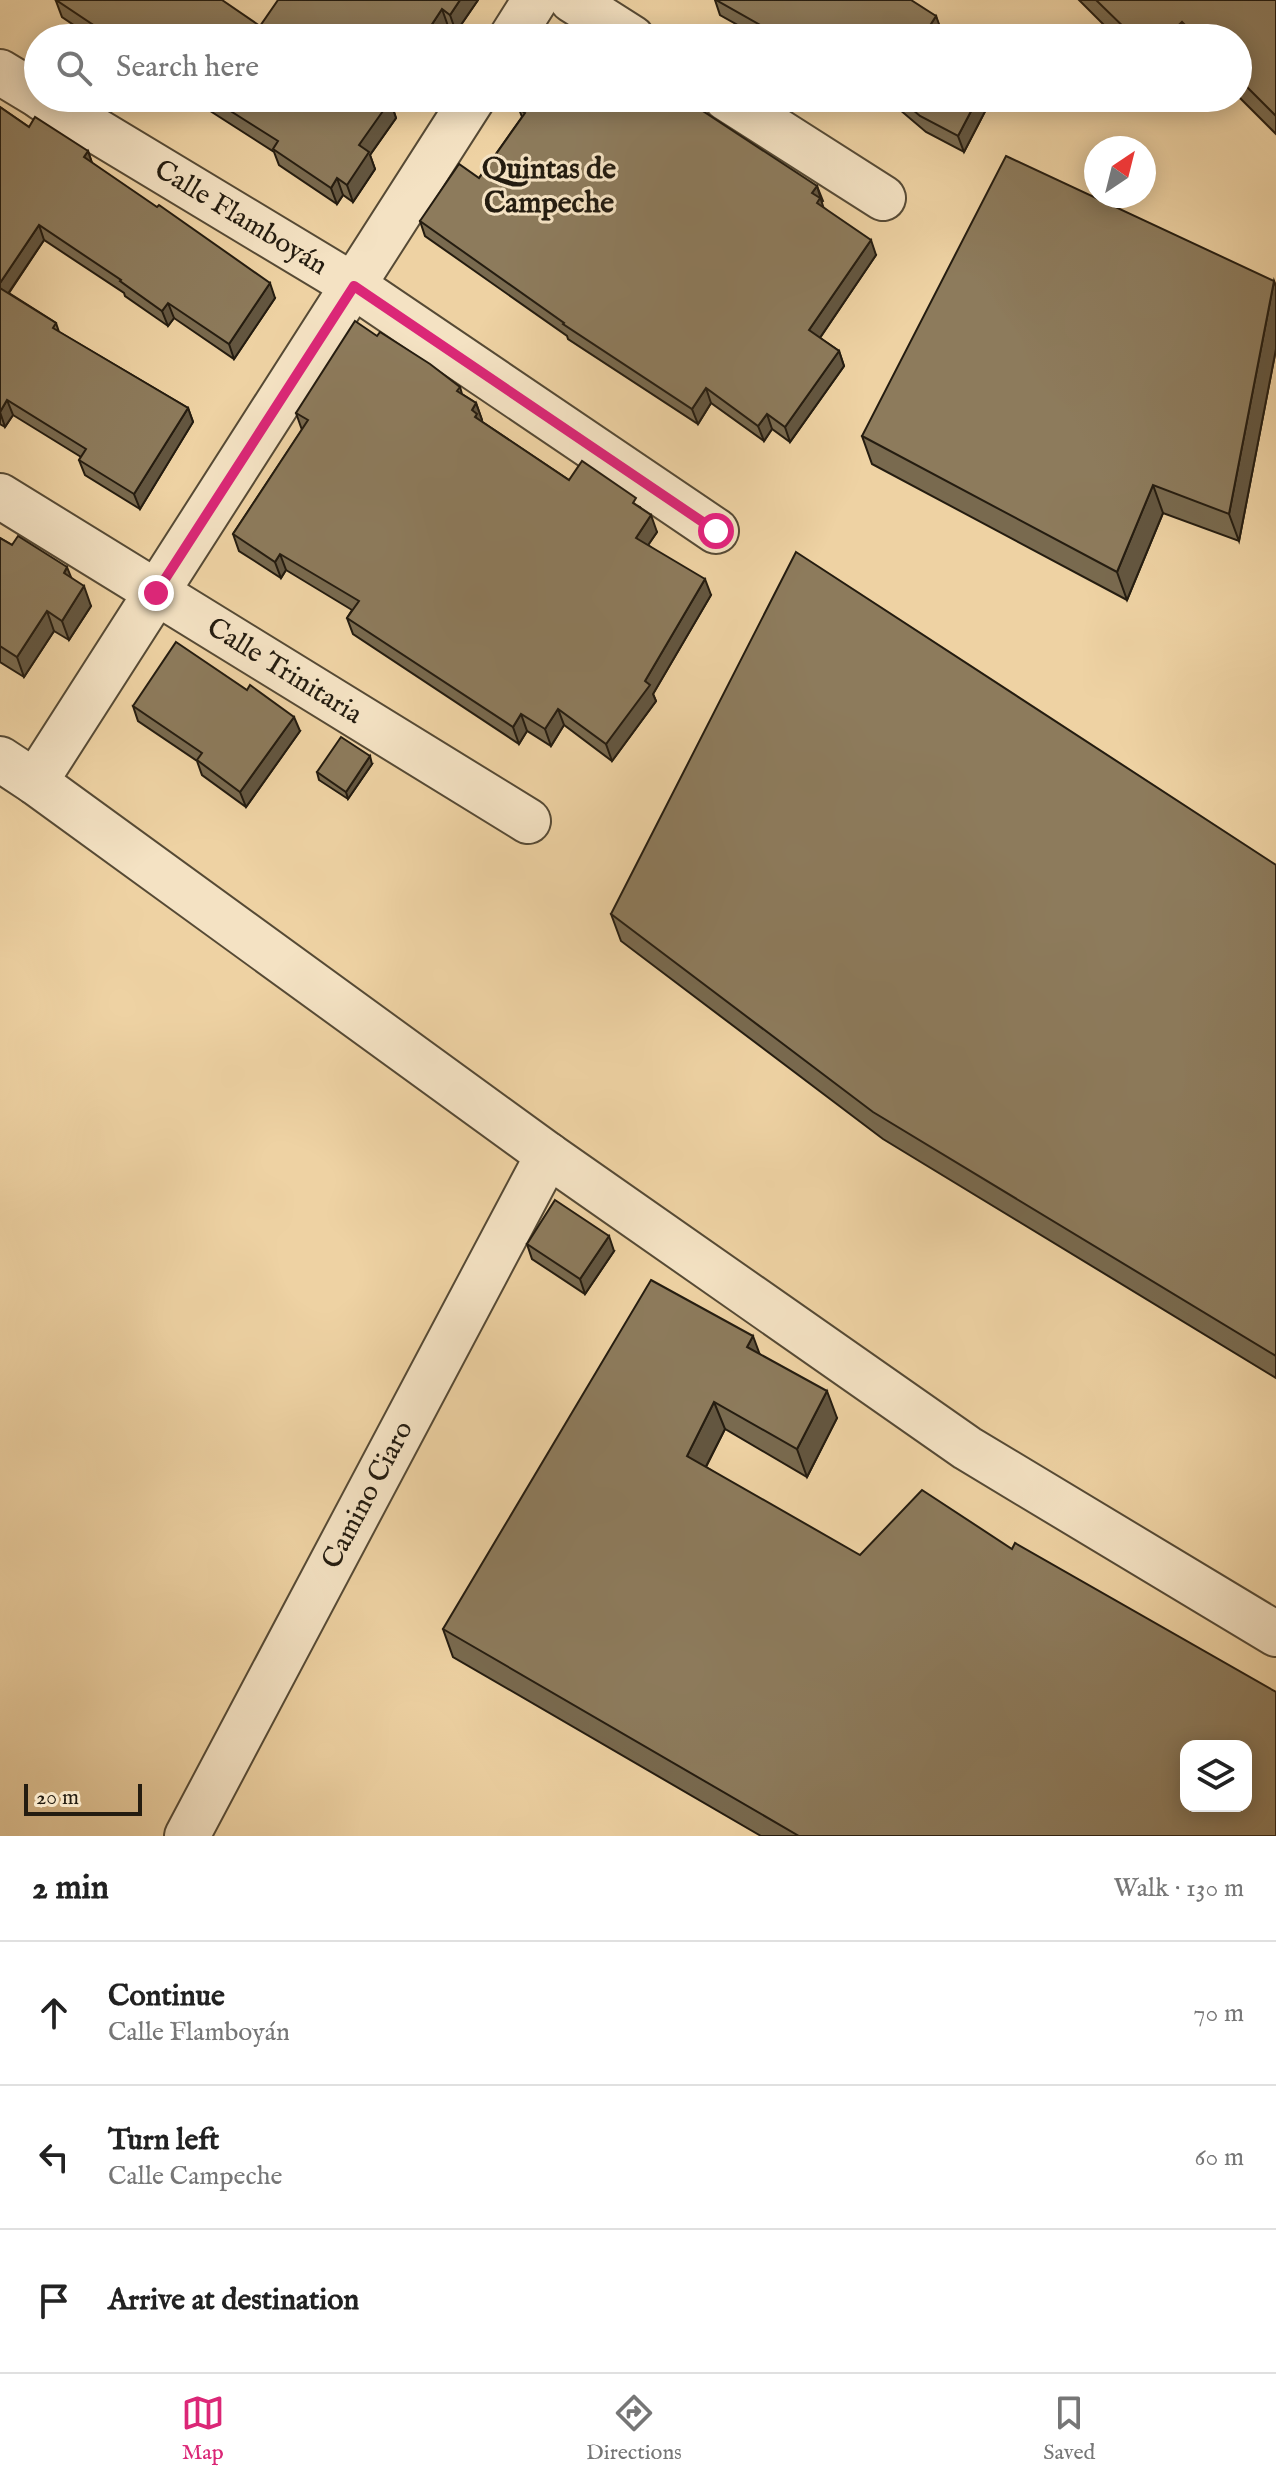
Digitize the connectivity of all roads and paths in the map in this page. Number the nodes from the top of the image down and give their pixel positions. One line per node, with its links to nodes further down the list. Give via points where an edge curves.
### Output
1 (535, 0): 3 (street)
2 (572, 0): 4 (street)
3 (520, 24)
4 (610, 24)
5 (0, 72): 6 (street, Calle Flamboyán)
6 (24, 87)
7 (65, 112): 11 (street, Calle Flamboyán)
8 (464, 112): 11 (street)
9 (748, 112): 10 (street)
10 (883, 198)
11 (354, 286): 13 (street, Calle Flamboyán); 14 (street)
12 (0, 496): 14 (street, Calle Trinitaria)
13 (716, 531)
14 (156, 593): 15 (street); 16 (street, Calle Trinitaria)
15 (18, 770): 17 (street)
16 (528, 821)
17 (548, 1155): 18 (street, via 967,1448); 19 (street, Camino Ciaro)
18 (1276, 1634)
19 (187, 1836)

